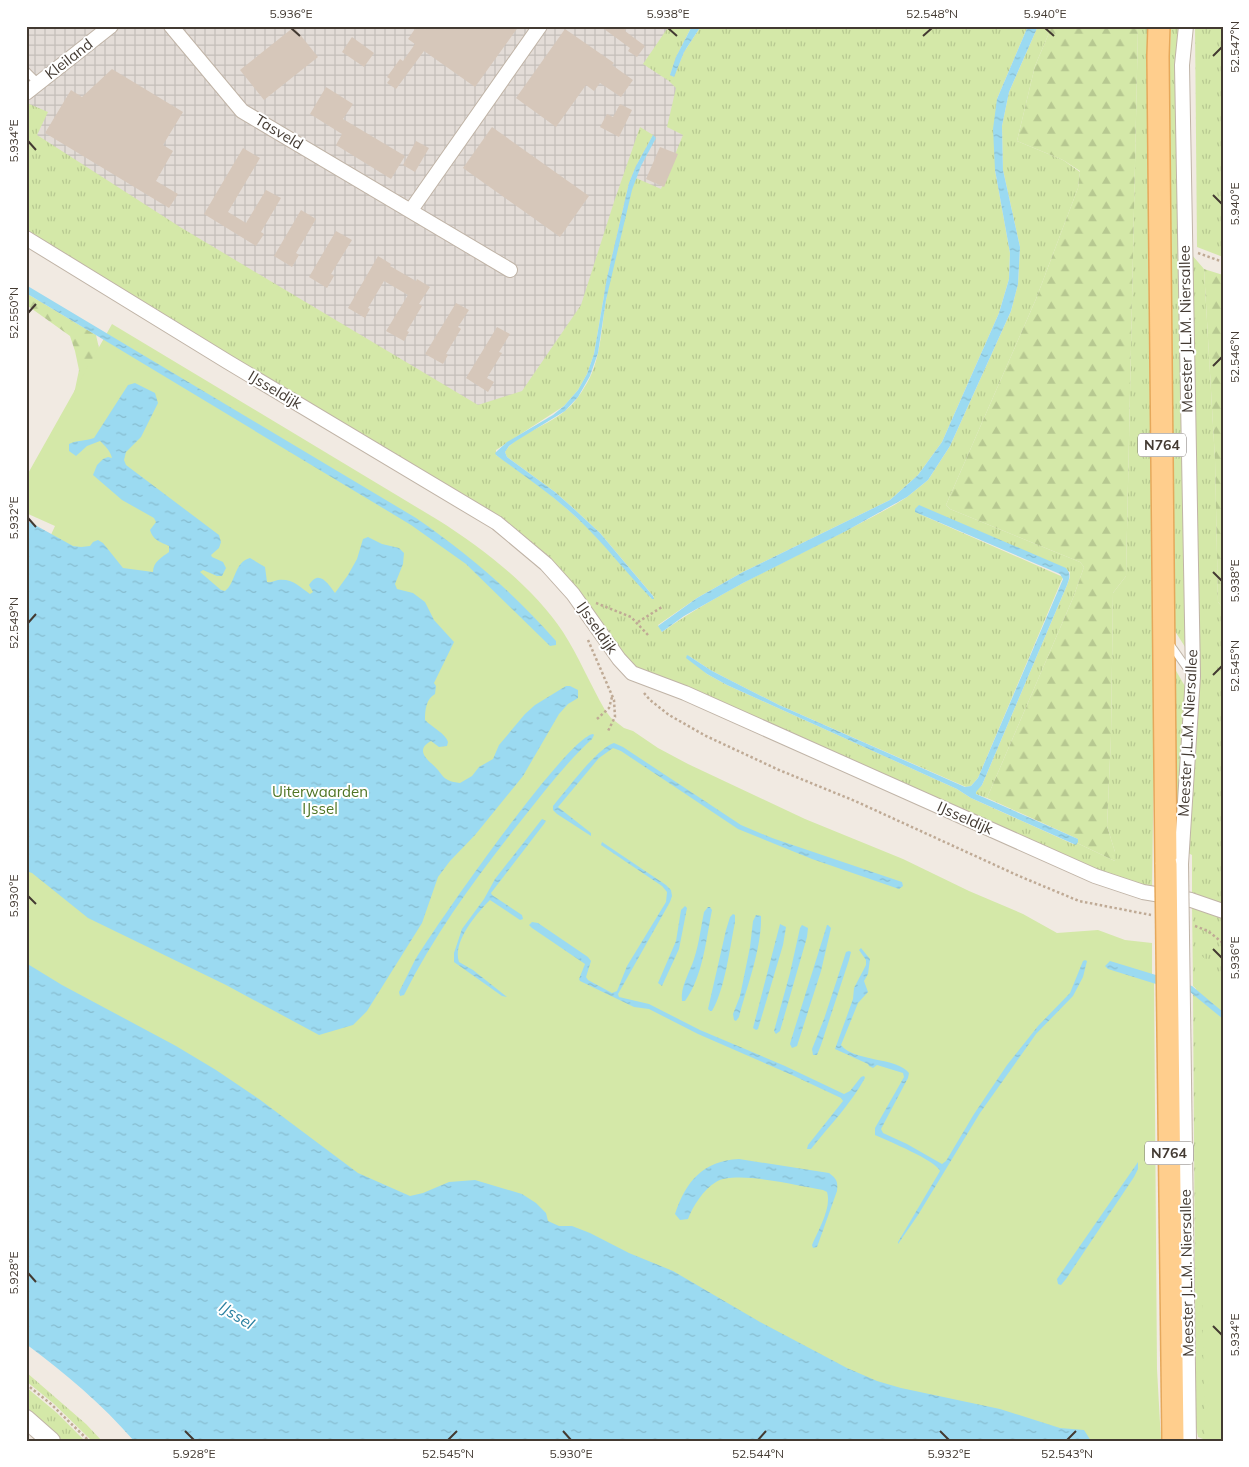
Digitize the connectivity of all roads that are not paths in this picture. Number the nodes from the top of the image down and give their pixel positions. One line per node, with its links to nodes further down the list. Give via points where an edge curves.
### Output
1 (111, 26): 7 (street, Kleiland)
2 (171, 26): 9 (street, Tasveld, via 242,111)
3 (540, 26): 9 (street)
4 (1159, 26): 12 (main road, Meester J.L.M. Niersallee / N764)
5 (1186, 26): 13 (street, Meester J.L.M. Niersallee, via 1182,64)
6 (26, 71): 7 (lane)
7 (38, 83): 8 (street, Kleiland)
8 (26, 93)
9 (411, 210): 11 (street, Tasveld)
10 (26, 238): 15 (street, IJsseldijk, via 496,523 557,576 632,673 685,693 1095,876 1143,892 1191,900)
11 (510, 270)
12 (1164, 635): 13 (lane); 14 (main road, Meester J.L.M. Niersallee / N764)
13 (1193, 676): 14 (street, Meester J.L.M. Niersallee)
14 (1174, 864): 18 (main road, Meester J.L.M. Niersallee / N764, bridge); 19 (street, Meester J.L.M. Niersallee, bridge)
15 (1223, 911)
16 (26, 1419): 17 (street)
17 (51, 1441)
18 (1173, 1441)
19 (1189, 1441)

